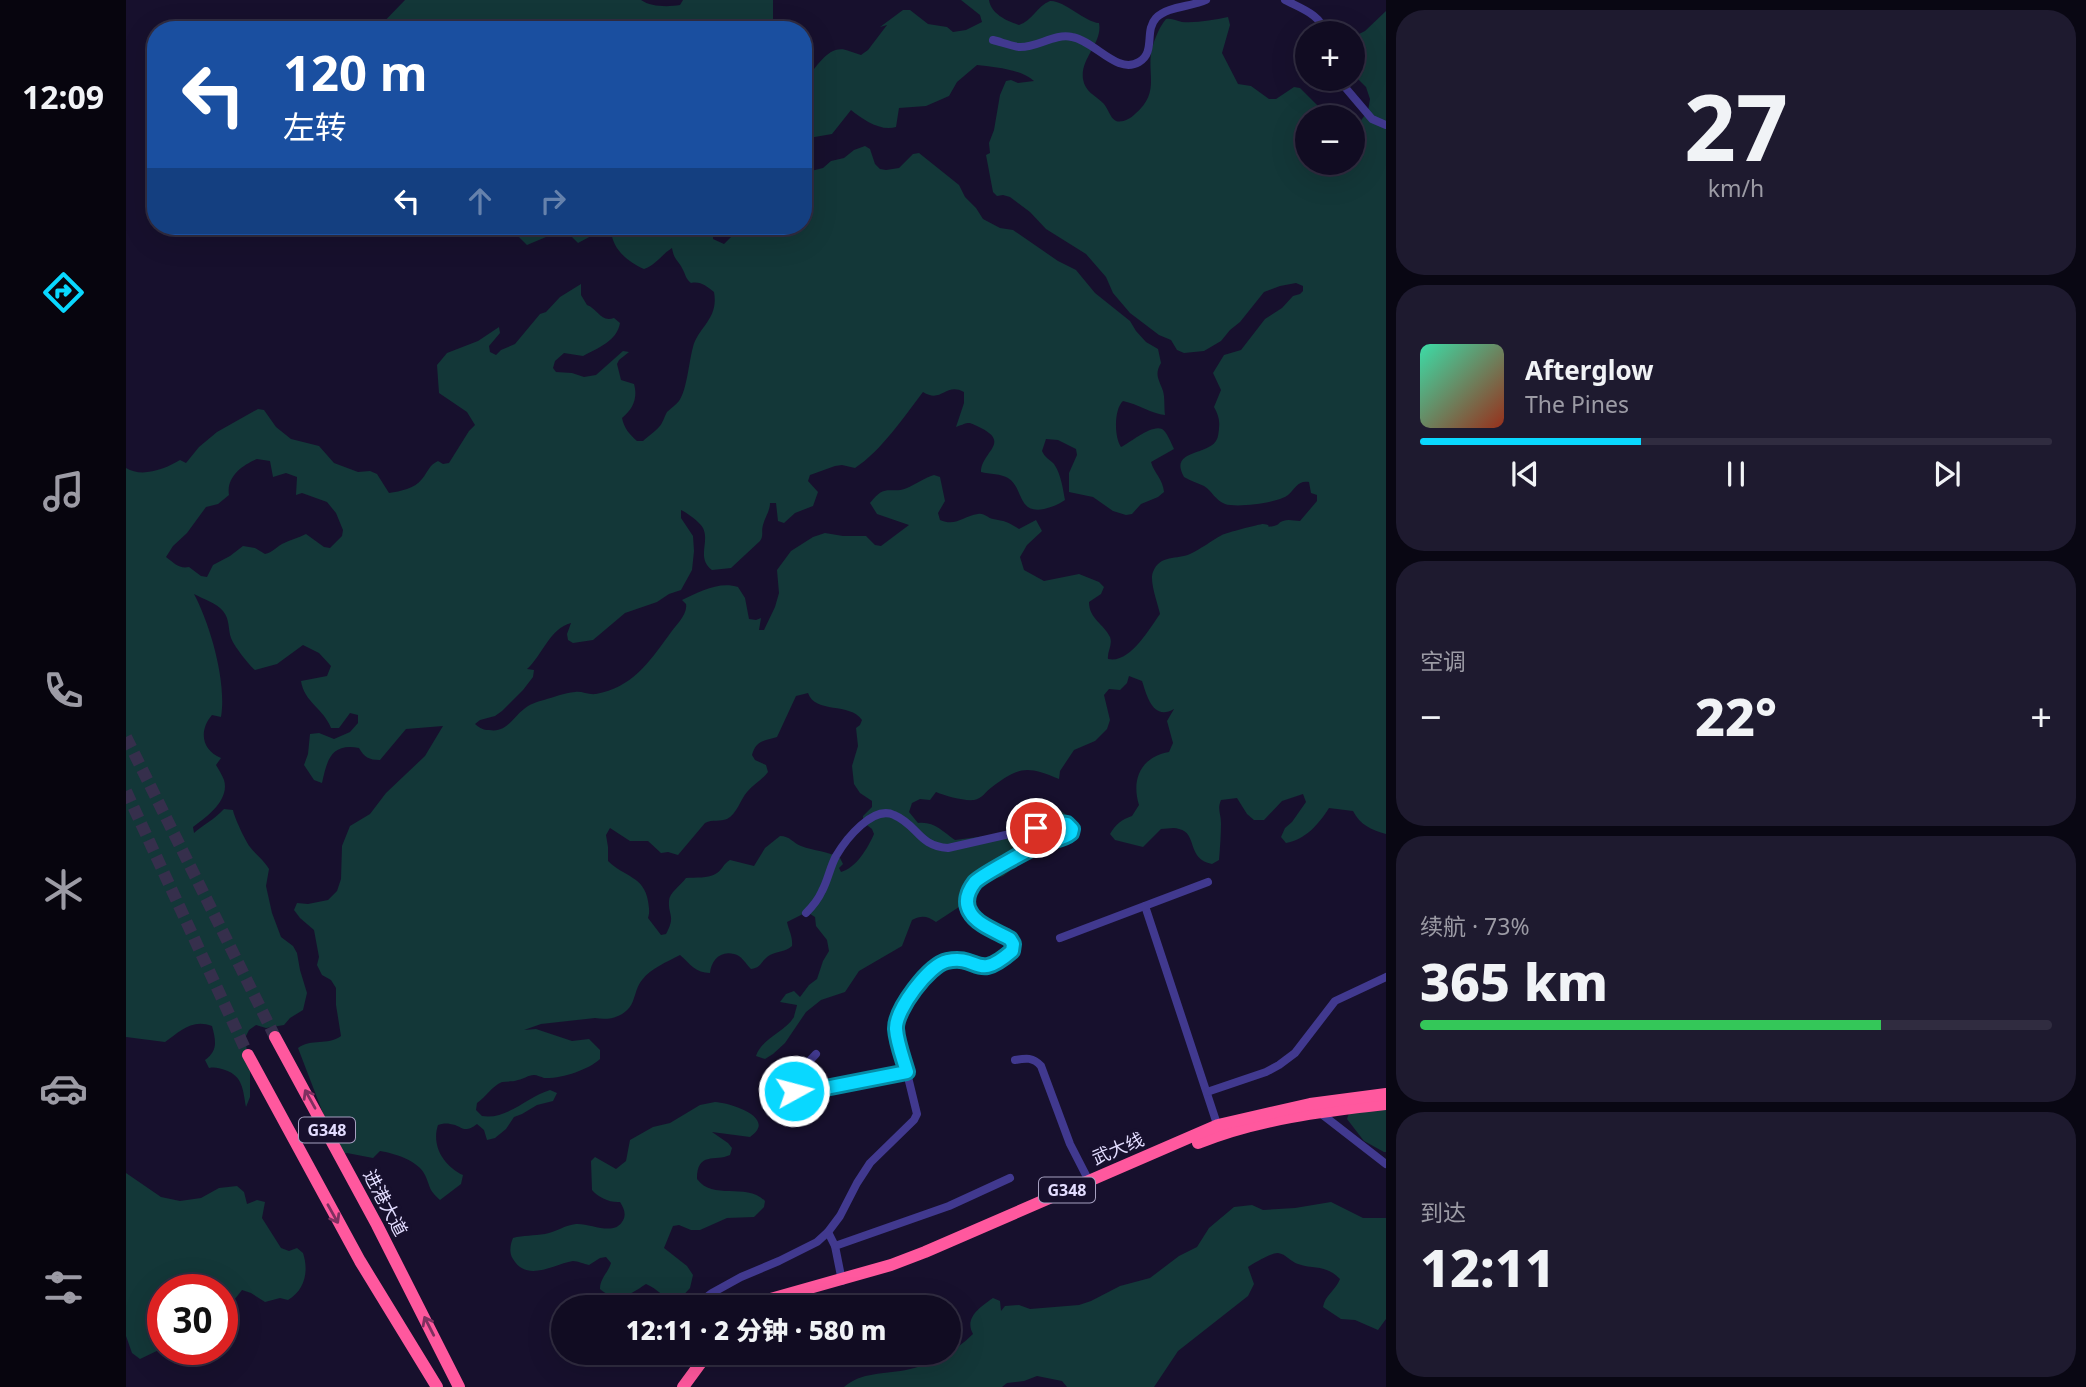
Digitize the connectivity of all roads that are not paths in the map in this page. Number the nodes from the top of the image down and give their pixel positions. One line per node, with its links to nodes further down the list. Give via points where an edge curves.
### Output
1 (1206, 0): 4 (street, via 1157,16 1147,54 1131,66 1121,65 1071,36 1020,47)
2 (1284, 0): 3 (street)
3 (1319, 21)
4 (993, 40)
5 (1348, 91): 6 (street, via 1372,119)
6 (1386, 125)
7 (1208, 882): 8 (street)
8 (1145, 906): 10 (street); 17 (street)
9 (806, 914): 16 (street, via 822,891 835,857 855,831 880,814 890,813 906,821 934,847 948,848 1058,823 1070,826 1067,837 1037,846 977,880 968,894 969,911 1010,939 1012,951 988,968 962,961 942,962 921,979 897,1019)
10 (1060, 938)
11 (1386, 977): 17 (street, via 1335,1002 1295,1053 1279,1065)
12 (275, 1037): 34 (highway, 进港大道 / G348, one-way to 12)
13 (816, 1054): 16 (street, via 788,1087 805,1092)
14 (248, 1055): 33 (highway, G348, one-way to 33, via 359,1261)
15 (1015, 1060): 24 (street, via 1029,1058 1041,1066)
16 (907, 1072): 25 (street, via 917,1114 870,1163)
17 (1207, 1093): 21 (street)
18 (1386, 1094): 20 (highway, 武大线 / G348)
19 (1386, 1104): 20 (highway, 武大线 / G348)
20 (1314, 1107): 21 (highway, 武大线 / G348); 22 (street)
21 (1219, 1129): 24 (highway, 武大线 / G348)
22 (1386, 1164)
23 (1010, 1178): 26 (street, via 949,1206)
24 (1090, 1183): 27 (highway, 武大线 / G348, via 925,1252)
25 (828, 1232): 26 (street); 28 (street)
26 (835, 1247): 27 (street)
27 (842, 1281): 29 (highway, 武大线 / G348); 30 (highway, 武大线 / G348)
28 (709, 1295)
29 (787, 1295)
30 (794, 1295)
31 (699, 1365): 35 (highway)
32 (706, 1365): 36 (highway)
33 (437, 1387)
34 (459, 1387)
35 (682, 1387)
36 (690, 1387)

